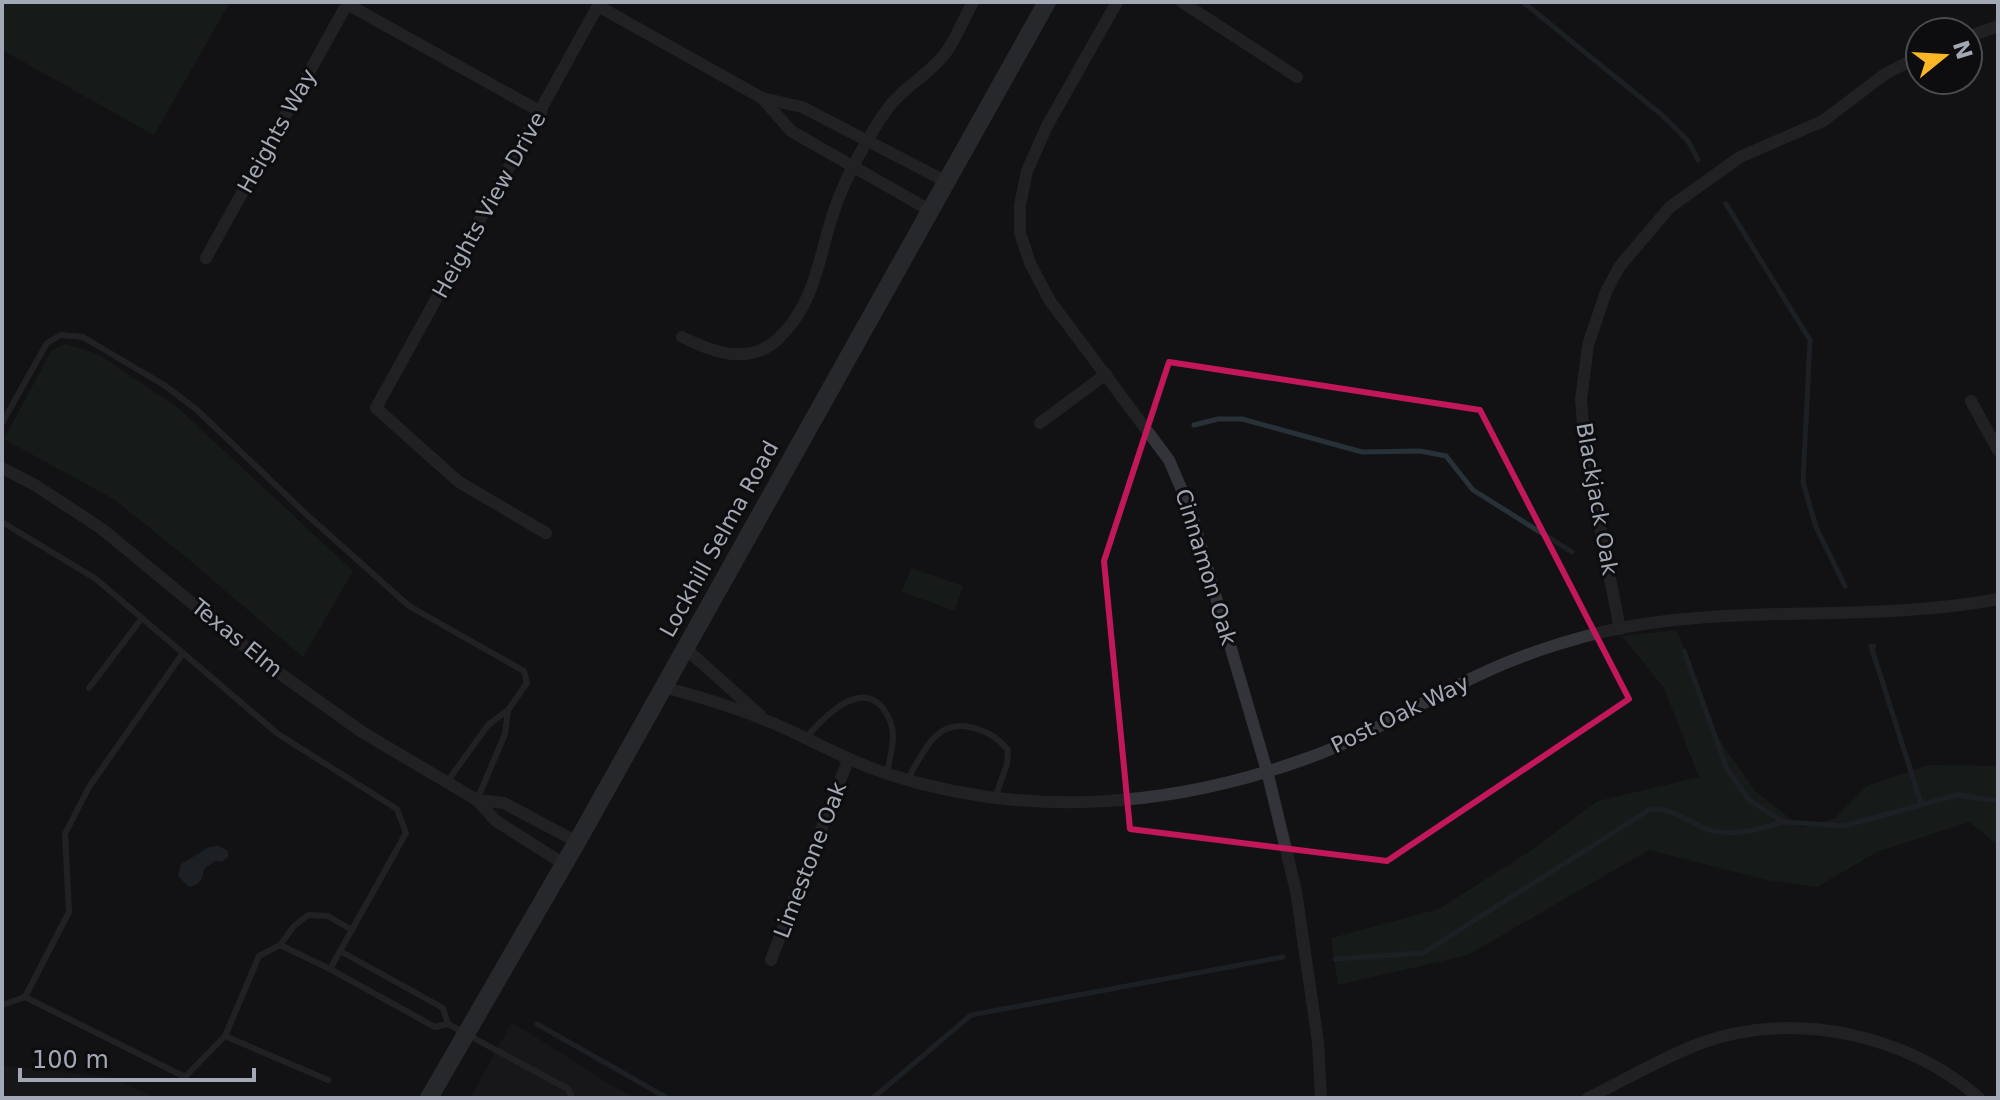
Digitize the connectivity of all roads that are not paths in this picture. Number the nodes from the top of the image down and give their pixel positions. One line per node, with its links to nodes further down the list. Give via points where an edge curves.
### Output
1 (973, 2): 11 (street, via 946,52 893,101)
2 (1047, 2): 13 (main road, Lockhill Selma Road)
3 (1117, 2): 17 (street, Cinnamon Oak, via 1047,126 1027,171 1020,205 1020,233 1030,263 1050,301)
4 (1182, 2): 8 (street)
5 (347, 4): 10 (street); 15 (street, Heights Way)
6 (599, 4): 9 (street); 10 (street, Heights View Drive)
7 (1904, 64): 27 (street, Blackjack Oak, via 1823,121 1740,157 1693,190 1670,207 1613,279 1588,345 1581,400 1586,456)
8 (1297, 77)
9 (762, 98): 11 (street, via 802,107); 12 (street, via 791,131)
10 (541, 112): 24 (street, Heights View Drive, via 376,408 459,482)
11 (869, 142): 12 (street); 13 (street)
12 (854, 166): 14 (street); 16 (street, via 830,220 809,298 777,341 735,355 709,351)
13 (947, 182): 14 (main road, Lockhill Selma Road)
14 (931, 211): 28 (main road, Lockhill Selma Road)
15 (206, 258)
16 (682, 337)
17 (1106, 374): 20 (street); 36 (street, Cinnamon Oak, via 1169,460 1180,484)
18 (1971, 401): 21 (street)
19 (2, 423): 32 (lane, via 47,343 61,335 83,337 196,409 409,606 524,671 527,683)
20 (1040, 423)
21 (1998, 450)
22 (2, 468): 39 (street, Texas Elm, via 102,529 261,660 362,732)
23 (2, 522): 26 (lane, via 96,579)
24 (546, 533)
25 (1998, 599): 27 (street, Post Oak Way, via 1869,614 1705,618)
26 (142, 618): 29 (lane); 31 (lane)
27 (1620, 629): 36 (street, Post Oak Way, via 1543,649 1484,672 1360,738)
28 (685, 648): 30 (main road, Lockhill Selma Road); 33 (street, Post Oak Way)
29 (183, 653): 44 (lane, via 278,734 397,809 406,833); 49 (lane, via 89,787 65,834 69,912)
30 (663, 687): 33 (street, Post Oak Way); 42 (main road, Lockhill Selma Road)
31 (89, 688)
32 (508, 710): 39 (lane, via 488,725); 41 (lane, via 505,734)
33 (765, 719): 34 (street, Post Oak Way)
34 (805, 739): 35 (street, Post Oak Way); 37 (lane, via 840,705 861,698 878,703 890,718 893,736)
35 (848, 760): 37 (street, Post Oak Way); 47 (street, Limestone Oak)
36 (1267, 771): 40 (street, Post Oak Way, via 1190,793 1129,801 1068,804); 57 (street, Cinnamon Oak, via 1296,891)
37 (887, 774): 38 (street, Post Oak Way)
38 (907, 780): 40 (street, Post Oak Way); 40 (lane, via 932,739 956,724 997,737 1008,750)
39 (447, 782): 41 (street, Texas Elm)
40 (995, 798)
41 (477, 800): 42 (street, Texas Elm, via 504,803); 43 (street, Texas Elm, via 496,821)
42 (577, 842): 43 (main road, Lockhill Selma Road)
43 (564, 864): 52 (main road, Lockhill Selma Road)
44 (352, 930): 45 (lane, via 328,916 308,915); 46 (lane)
45 (280, 945): 48 (lane); 53 (lane, via 259,956)
46 (340, 951): 48 (lane); 51 (lane, via 443,1008)
47 (771, 960)
48 (330, 969): 51 (lane, via 435,1027)
49 (25, 997): 50 (lane); 53 (lane, via 185,1077)
50 (2, 1005)
51 (448, 1024): 52 (lane)
52 (467, 1034): 55 (main road, Lockhill Selma Road); 56 (lane, via 568,1089)
53 (225, 1036): 54 (lane)
54 (328, 1080)
55 (429, 1098)
56 (572, 1098)
57 (1321, 1098)
58 (1588, 1098): 59 (street, via 1704,1042 1758,1030 1816,1029 1908,1052)
59 (1979, 1098)

